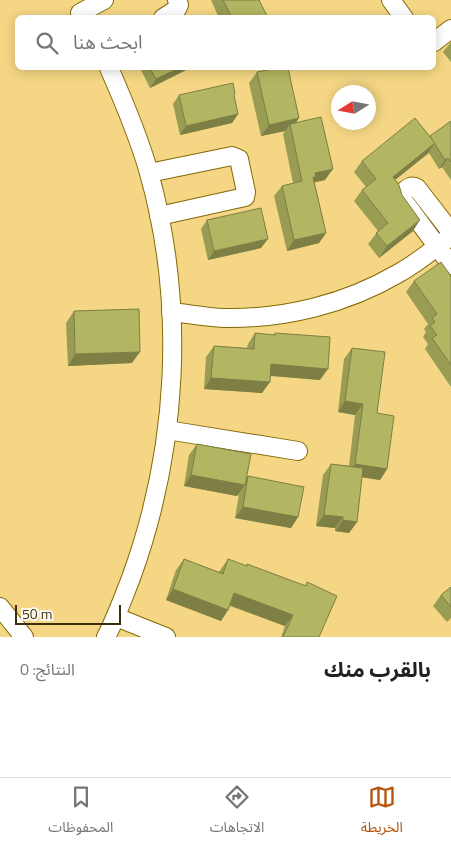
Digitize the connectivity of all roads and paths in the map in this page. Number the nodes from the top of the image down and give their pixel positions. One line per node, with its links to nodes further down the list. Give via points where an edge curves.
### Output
1 (104, 0): 4 (street)
2 (178, 0): 5 (street, via 177,9)
3 (391, 0): 6 (street)
4 (78, 10)
5 (168, 15)
6 (402, 15)
7 (451, 29): 8 (street)
8 (436, 40)
9 (110, 70): 10 (street)
10 (149, 173): 11 (street); 11 (street, via 232,156 239,159 245,197)
11 (159, 216): 15 (street)
12 (451, 234): 13 (street); 13 (street, via 417,188 409,187 402,193 403,200)
13 (437, 247): 14 (street); 15 (street, via 399,273 356,294 314,308 269,316 223,318)
14 (451, 265)
15 (171, 312): 16 (street, via 172,371)
16 (167, 430): 17 (street); 19 (street, via 155,499)
17 (298, 452)
18 (0, 607): 20 (street)
19 (116, 617): 21 (street); 22 (street)
20 (24, 637)
21 (106, 637)
22 (166, 637)

